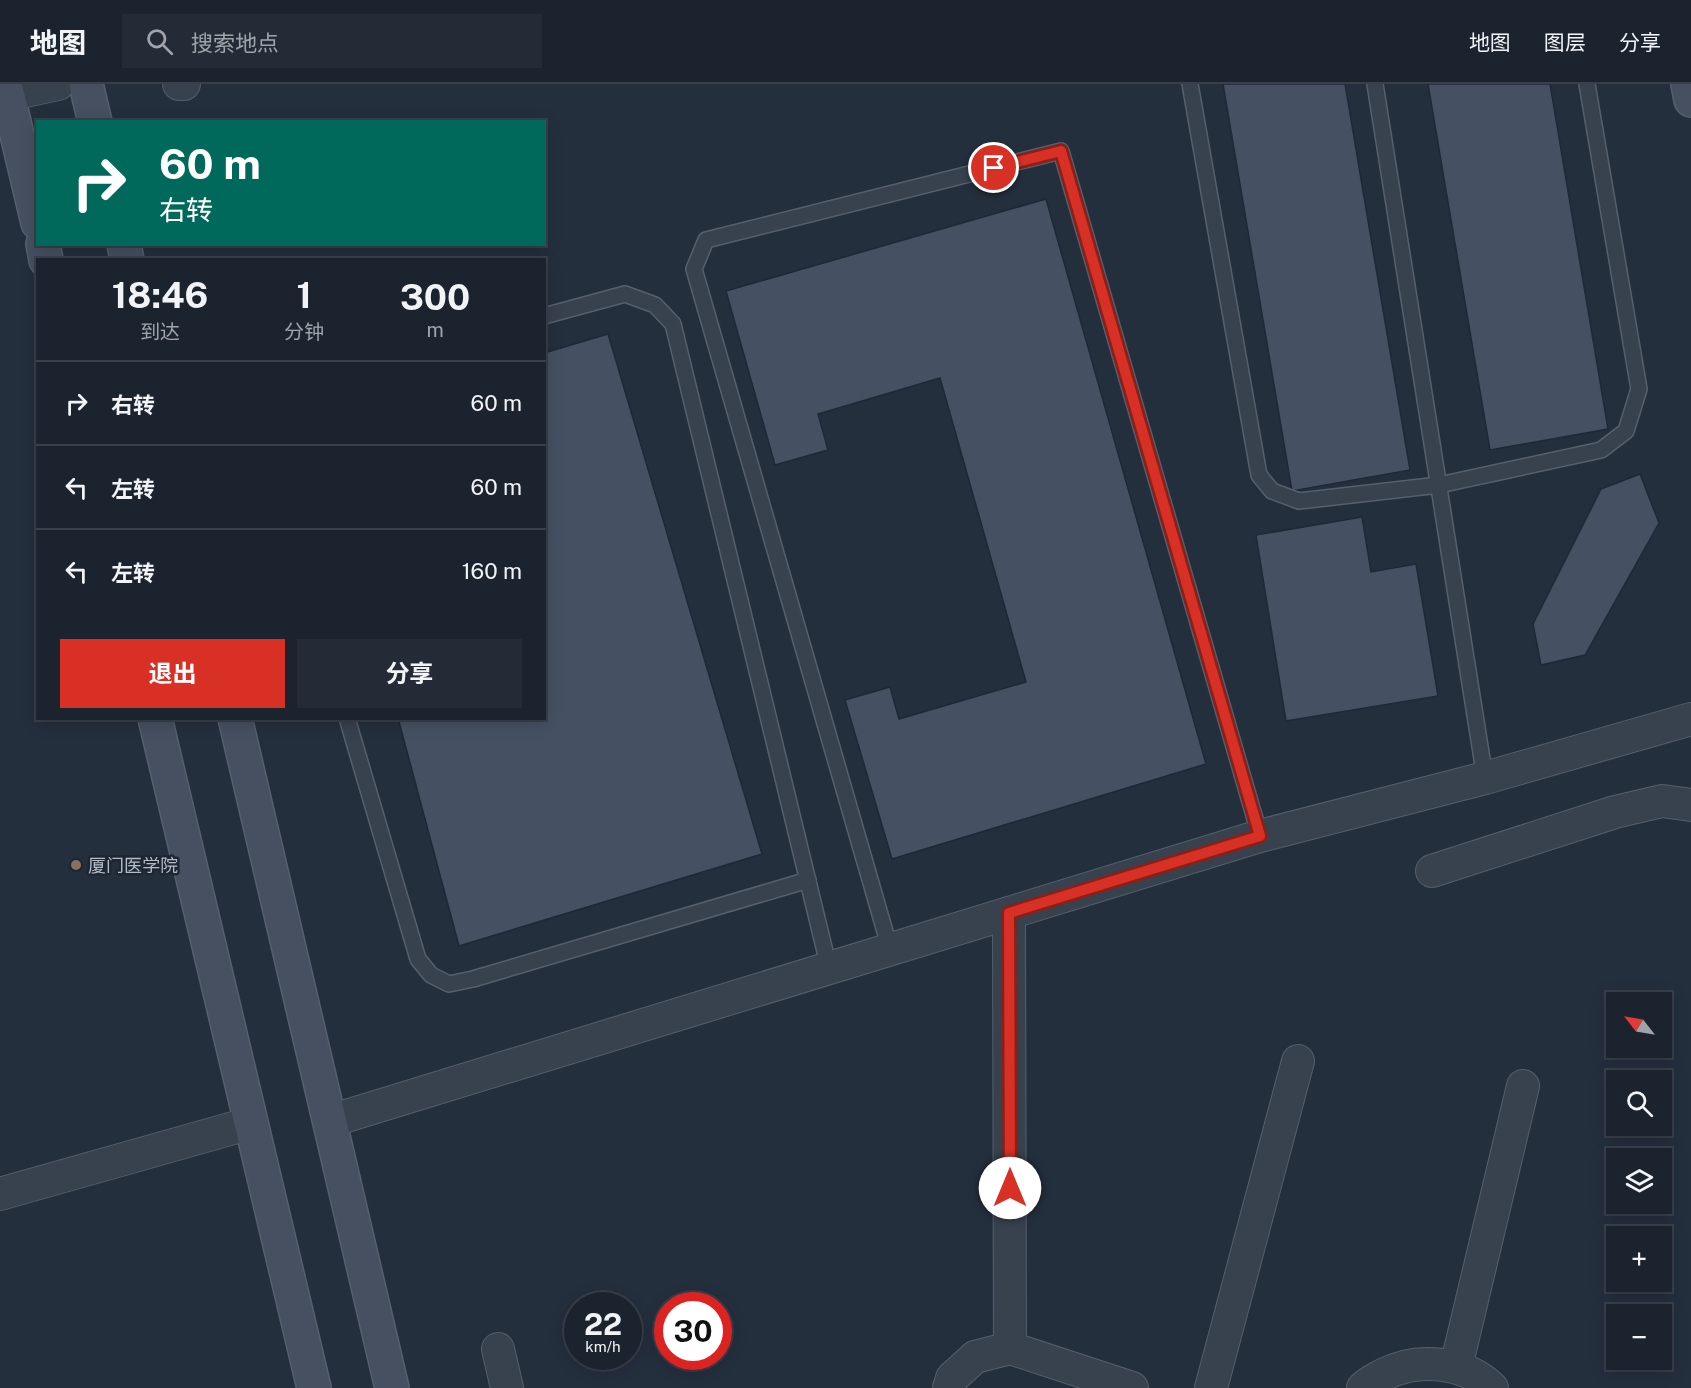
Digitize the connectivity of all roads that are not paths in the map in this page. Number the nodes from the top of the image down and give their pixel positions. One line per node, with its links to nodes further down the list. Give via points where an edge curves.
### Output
1 (58, 84): 9 (street)
2 (86, 84): 11 (street)
3 (179, 84): 4 (street)
4 (184, 84)
5 (1191, 84): 14 (lane, via 1259,475 1272,491 1299,501)
6 (1375, 84): 14 (lane)
7 (1587, 84): 14 (lane, via 1639,389 1626,431 1601,450)
8 (1688, 84): 10 (street)
9 (6, 90): 12 (street)
10 (1691, 100)
11 (95, 120)
12 (36, 215)
13 (546, 315): 23 (lane, via 625,294 655,305 673,324)
14 (1439, 485): 19 (lane)
15 (1691, 719): 19 (street)
16 (155, 720): 30 (street)
17 (235, 720): 29 (street)
18 (348, 720): 23 (lane, via 418,959 431,975 449,984)
19 (1485, 778): 21 (street)
20 (1691, 804): 22 (street, via 1662,801 1615,812)
21 (1260, 836): 24 (street); 25 (lane, via 1061,151 706,240 693,269)
22 (1432, 871)
23 (808, 880): 26 (lane)
24 (1009, 913): 25 (street); 32 (street)
25 (890, 949): 26 (street)
26 (829, 968): 29 (street)
27 (1298, 1061): 40 (street)
28 (1523, 1086): 34 (street)
29 (330, 1121): 36 (street)
30 (251, 1123): 31 (street); 35 (street)
31 (0, 1194)
32 (1010, 1348): 38 (street, via 975,1356 952,1378); 39 (street)
33 (498, 1349): 37 (street)
34 (1456, 1367): 41 (street, via 1425,1363 1395,1369); 42 (street)
35 (314, 1388)
36 (392, 1388)
37 (507, 1388)
38 (950, 1388)
39 (1132, 1388)
40 (1211, 1388)
41 (1363, 1388)
42 (1492, 1388)

